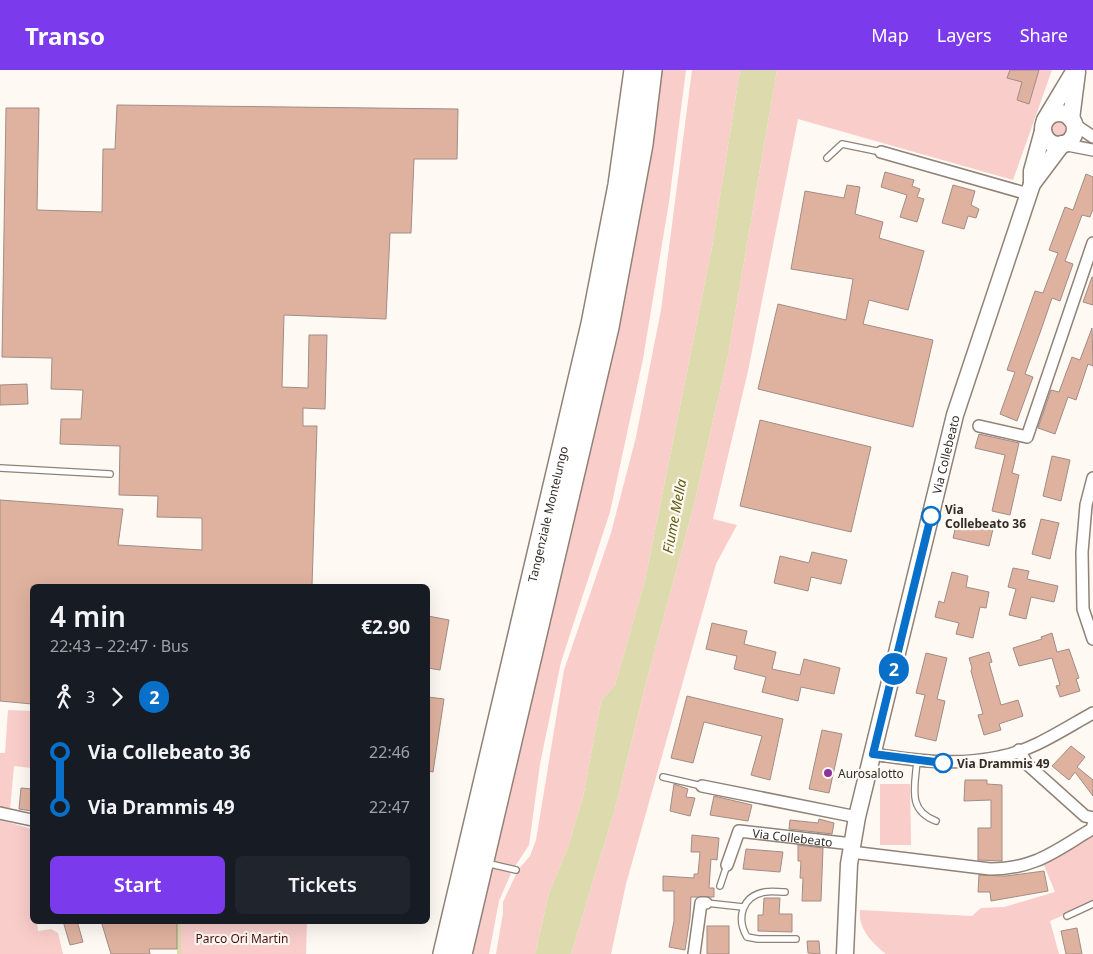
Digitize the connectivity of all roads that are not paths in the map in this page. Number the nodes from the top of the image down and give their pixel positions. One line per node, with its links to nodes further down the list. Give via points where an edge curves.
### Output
1 (635, 70): 41 (highway, Tangenziale Montelungo, via 621,176 592,324)
2 (651, 70): 31 (highway, Tangenziale Montelungo, via 639,161 608,326)
3 (1076, 70): 4 (street, Via Collebeato); 5 (street, Via Collebeato)
4 (1072, 122): 5 (street, via 1067,116 1057,113 1052,114); 6 (street); 7 (street, via 1074,134)
5 (1044, 126): 7 (street, via 1048,140); 11 (street, Via Collebeato)
6 (1093, 137)
7 (1062, 144): 8 (street); 11 (street, Via Collebeato)
8 (1093, 150)
9 (881, 152): 10 (lane, via 842,144); 11 (street)
10 (827, 158)
11 (1030, 189): 20 (street, Via Collebeato, via 955,415)
12 (1093, 243): 13 (street, via 1027,437)
13 (979, 426)
14 (0, 468): 15 (lane)
15 (110, 474)
16 (1093, 478): 17 (street, via 1086,505 1082,552 1083,609)
17 (1093, 639)
18 (1093, 713): 19 (street)
19 (1019, 750): 21 (street, via 1001,757 973,761); 26 (street, via 1027,764 1086,816)
20 (873, 754): 21 (street); 25 (street, Via Collebeato)
21 (917, 761): 28 (lane, via 914,794 917,808 924,816)
22 (663, 777): 23 (lane)
23 (702, 786): 25 (street)
24 (0, 813): 27 (street)
25 (856, 817): 30 (street, Via Collebeato)
26 (1093, 818)
27 (30, 820)
28 (936, 821)
29 (1093, 826): 30 (street, via 1036,863 1011,869 990,869)
30 (851, 848): 32 (street, Via Collebeato, via 739,831); 44 (street, Via Collebeato)
31 (482, 862): 33 (lane); 42 (highway, Tangenziale Montelungo)
32 (727, 865): 34 (lane)
33 (516, 870)
34 (720, 886)
35 (785, 892): 38 (lane, via 766,892)
36 (706, 903): 38 (lane); 43 (street, via 701,903)
37 (1093, 904): 39 (lane)
38 (743, 907): 40 (lane, via 740,915 747,937 758,940)
39 (1067, 916)
40 (796, 939)
41 (444, 954)
42 (460, 954)
43 (694, 954)
44 (845, 954)

